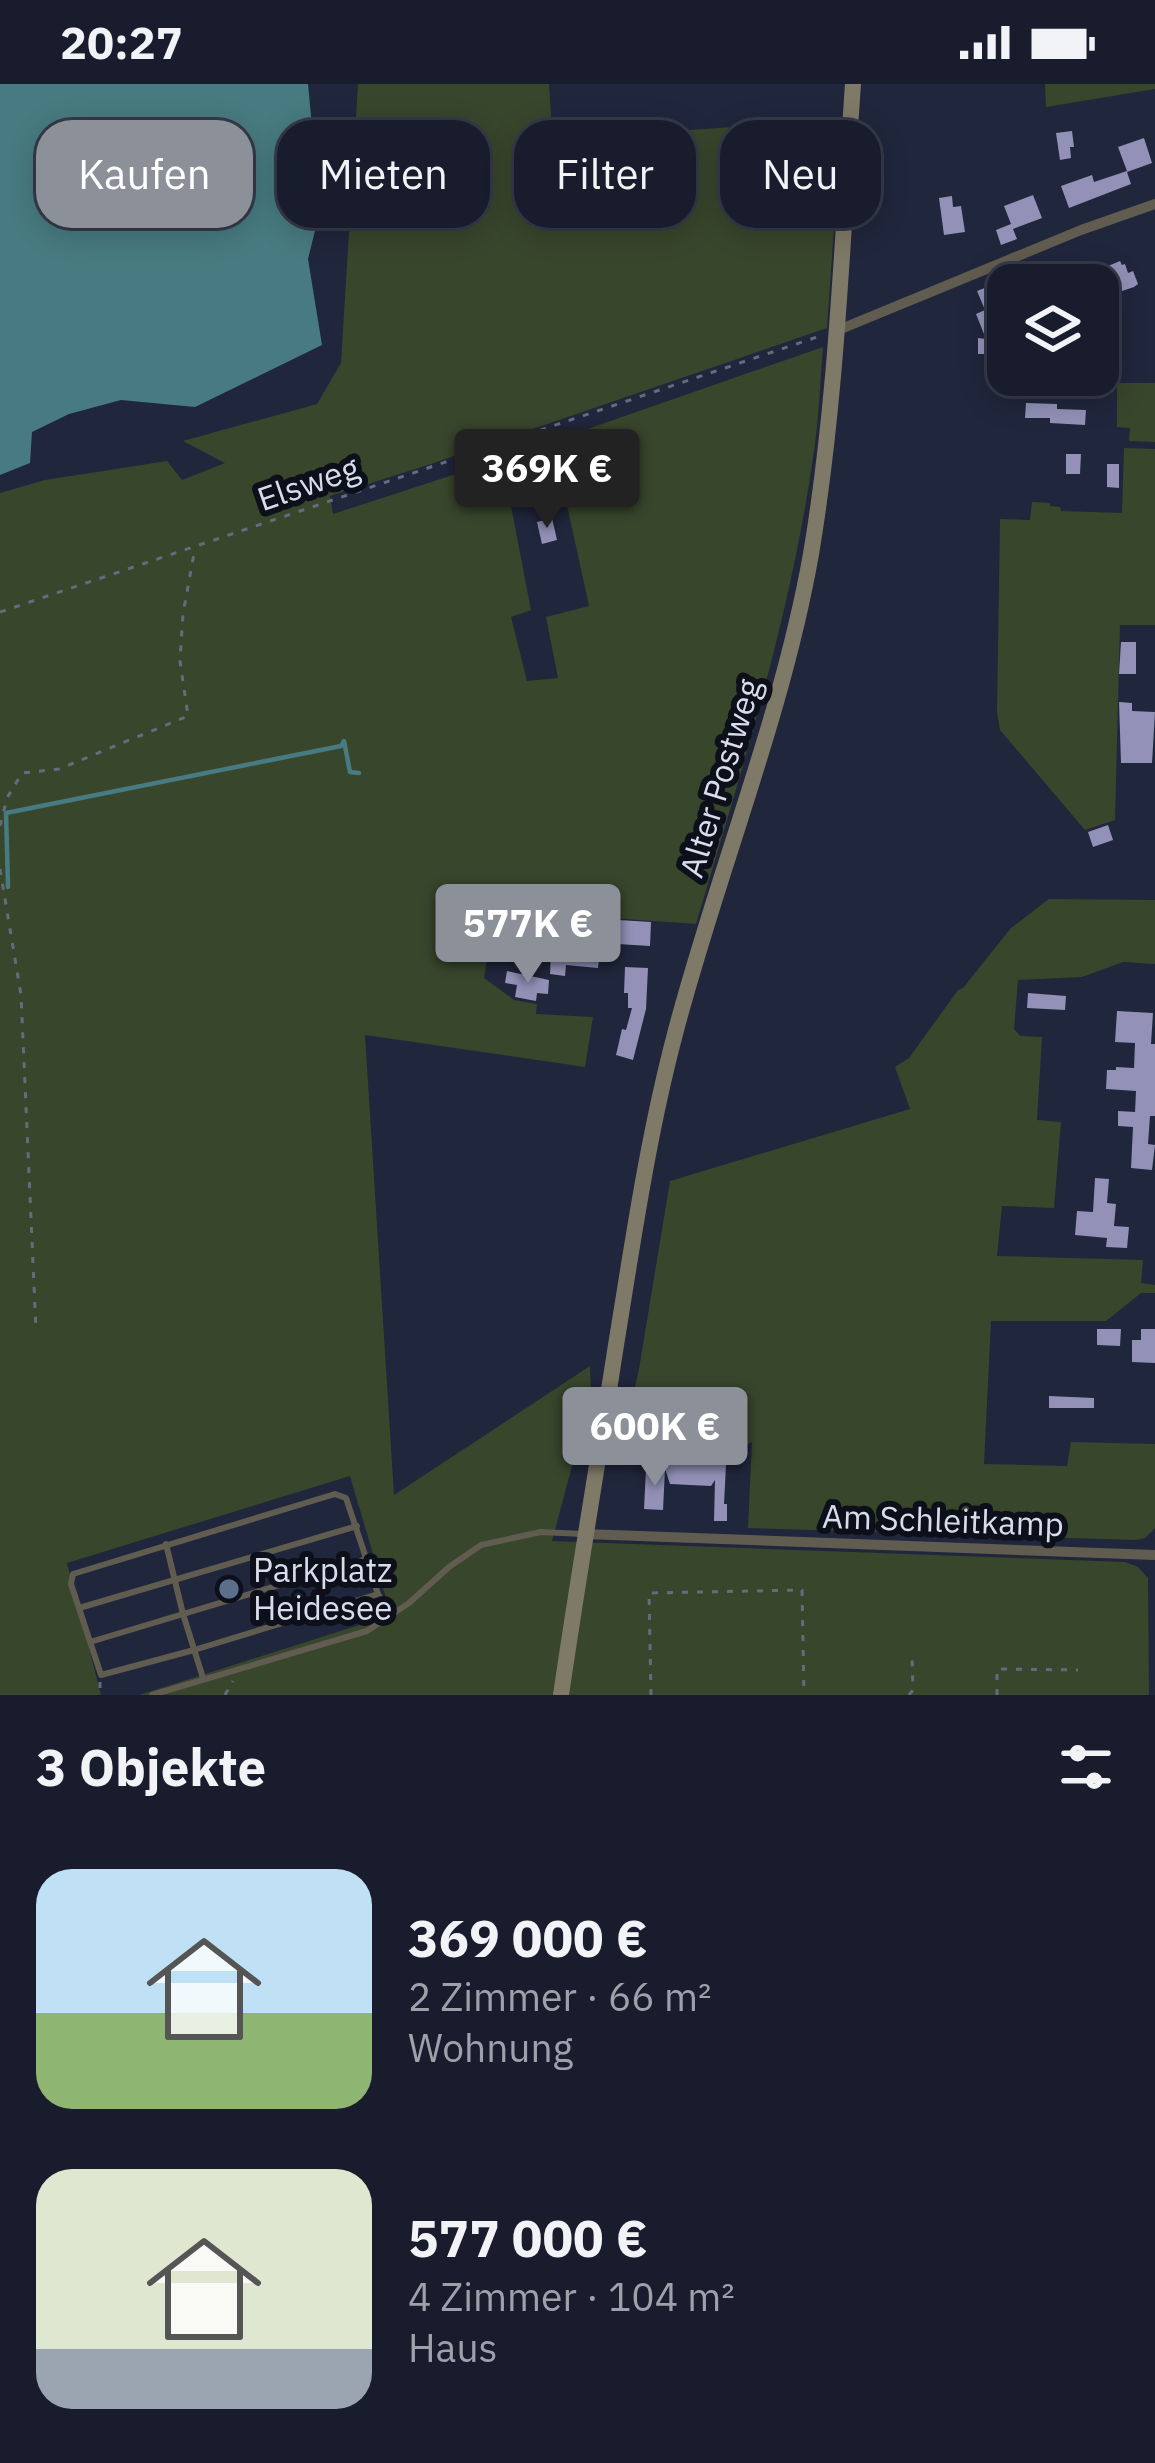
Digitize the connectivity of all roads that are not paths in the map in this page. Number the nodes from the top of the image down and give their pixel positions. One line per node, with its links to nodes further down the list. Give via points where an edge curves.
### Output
1 (854, 84): 3 (main road, Alter Postweg)
2 (1155, 204): 3 (street)
3 (836, 331): 5 (main road, Alter Postweg, via 806,577 663,1082)
4 (357, 1526): 6 (lane, via 346,1498 334,1495); 8 (lane); 9 (lane)
5 (584, 1534): 7 (street, Am Schleitkamp); 13 (lane, via 541,1532 481,1545); 18 (main road, Alter Postweg)
6 (166, 1544): 9 (lane); 11 (lane, via 73,1574)
7 (1155, 1555)
8 (366, 1559): 10 (lane); 12 (lane)
9 (174, 1581): 11 (lane); 12 (lane)
10 (378, 1594): 13 (lane); 15 (lane)
11 (79, 1608): 14 (lane)
12 (182, 1614): 14 (lane); 15 (lane)
13 (391, 1616): 16 (lane, via 367,1631)
14 (90, 1642): 15 (lane, via 100,1675)
15 (194, 1650): 16 (lane)
16 (203, 1678): 17 (lane)
17 (152, 1695)
18 (561, 1695)

